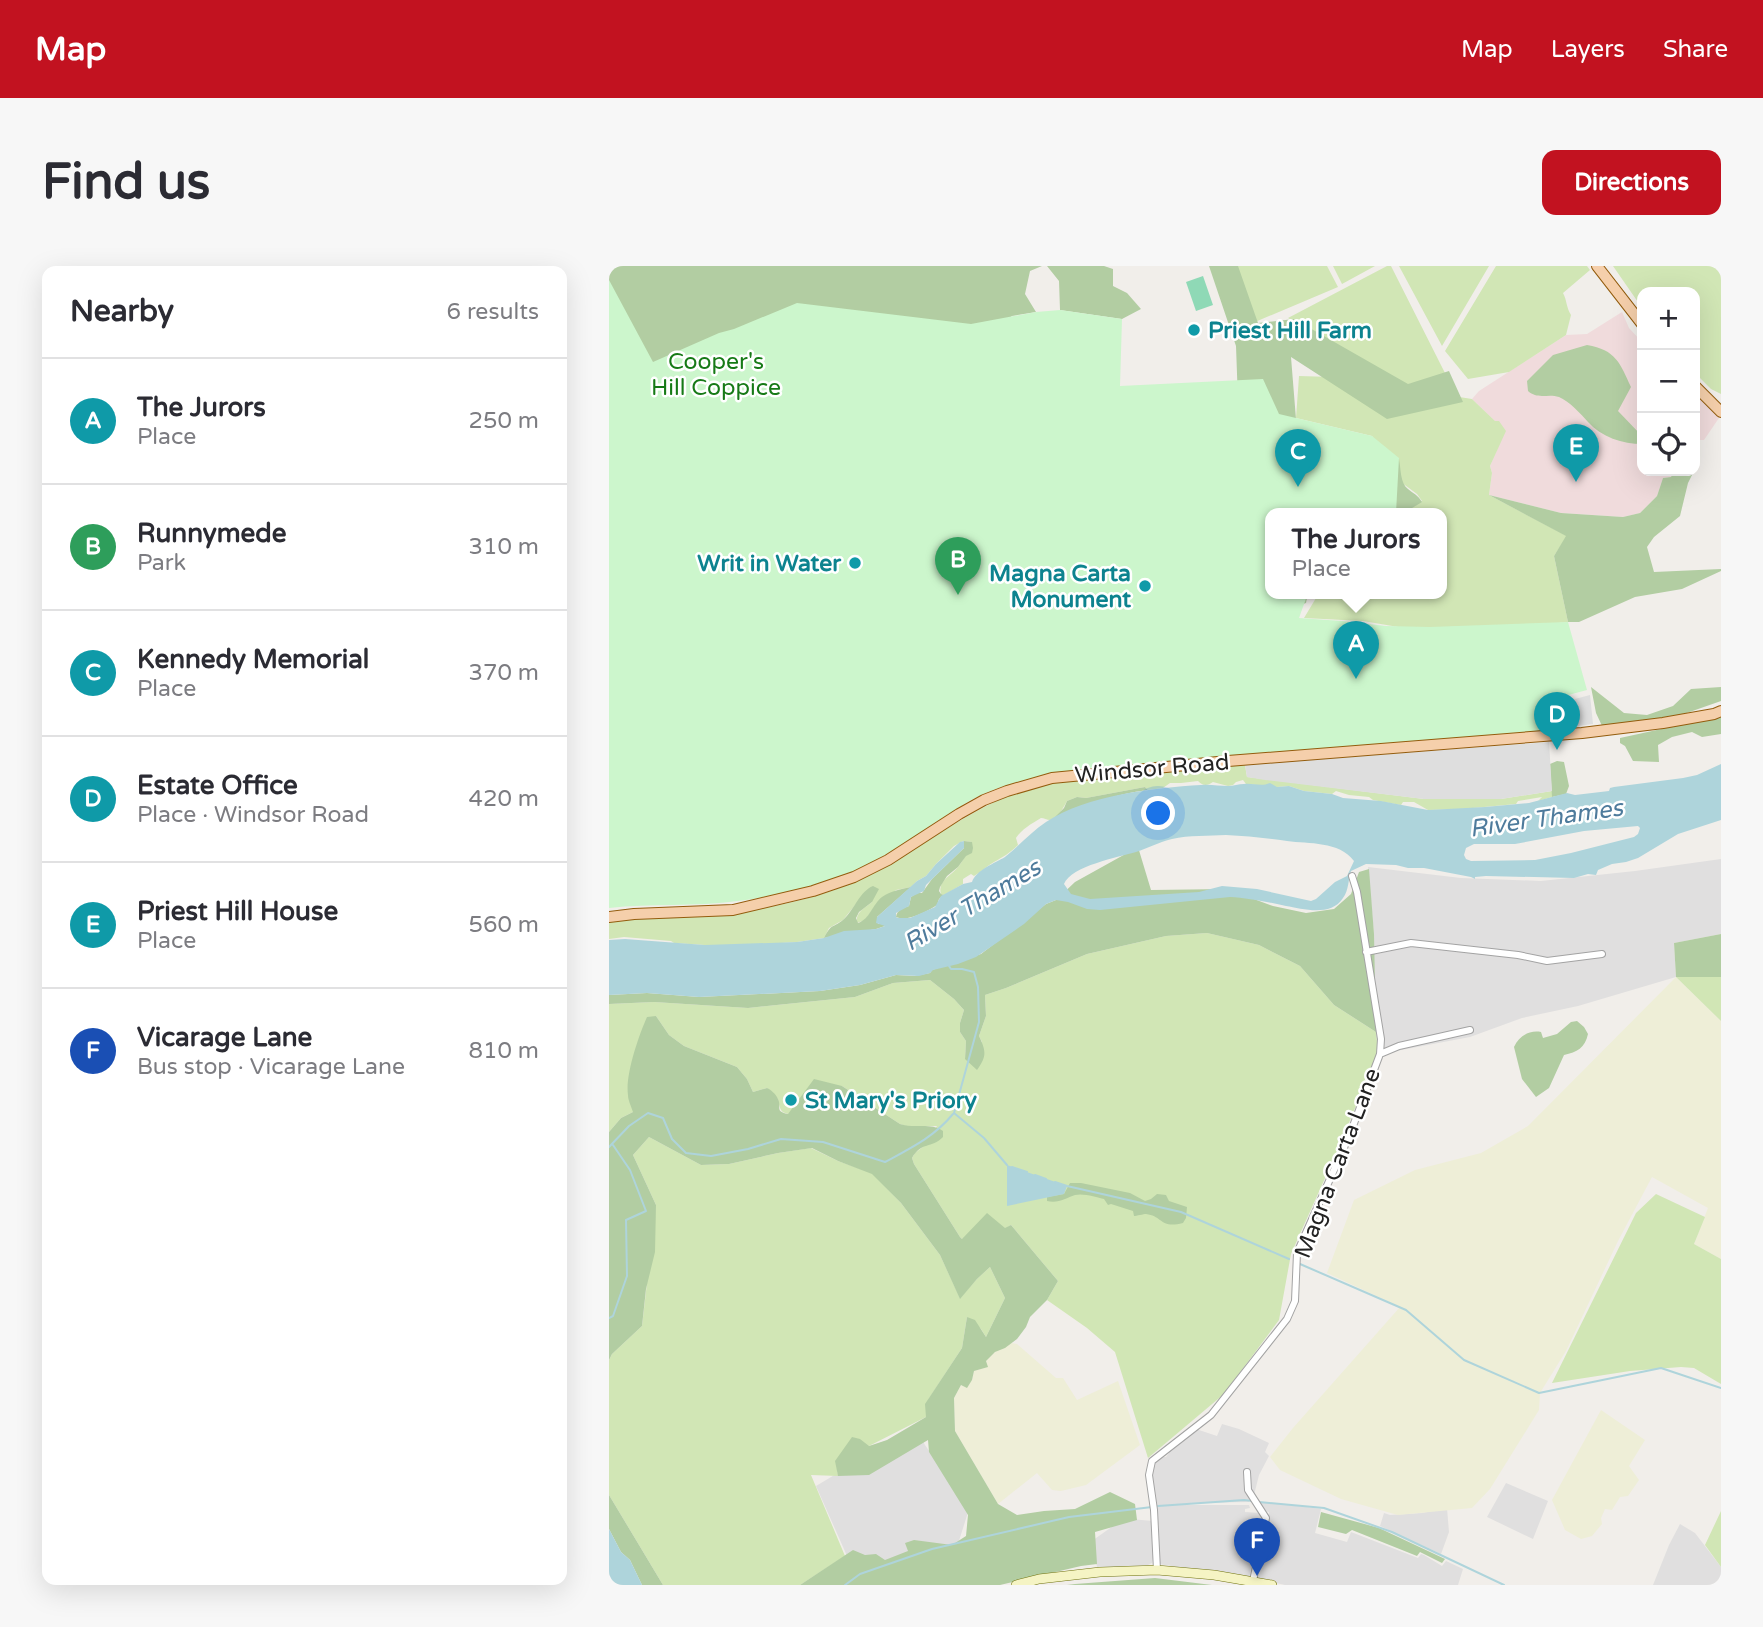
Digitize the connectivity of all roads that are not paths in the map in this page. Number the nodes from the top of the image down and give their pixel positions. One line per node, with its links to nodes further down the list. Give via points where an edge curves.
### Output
1 (1597, 266): 2 (main road)
2 (1637, 318)
3 (1700, 391): 4 (main road)
4 (1721, 412)
5 (1721, 711): 7 (main road, Windsor Road, via 1583,733 1052,778 984,800 888,860 813,891 733,910)
6 (1352, 876): 8 (street, Magna Carta Lane)
7 (609, 917)
8 (1366, 952): 9 (street, via 1411,943 1547,961); 11 (street, Magna Carta Lane)
9 (1602, 954)
10 (1470, 1030): 11 (street)
11 (1380, 1054): 13 (street, Magna Carta Lane, via 1297,1253 1295,1301 1287,1319 1211,1415 1152,1461 1149,1475)
12 (1247, 1472): 14 (street, via 1248,1490 1266,1518)
13 (1157, 1570): 14 (main road); 15 (main road, via 1100,1572)
14 (1253, 1581): 16 (main road)
15 (1016, 1585)
16 (1272, 1585)

